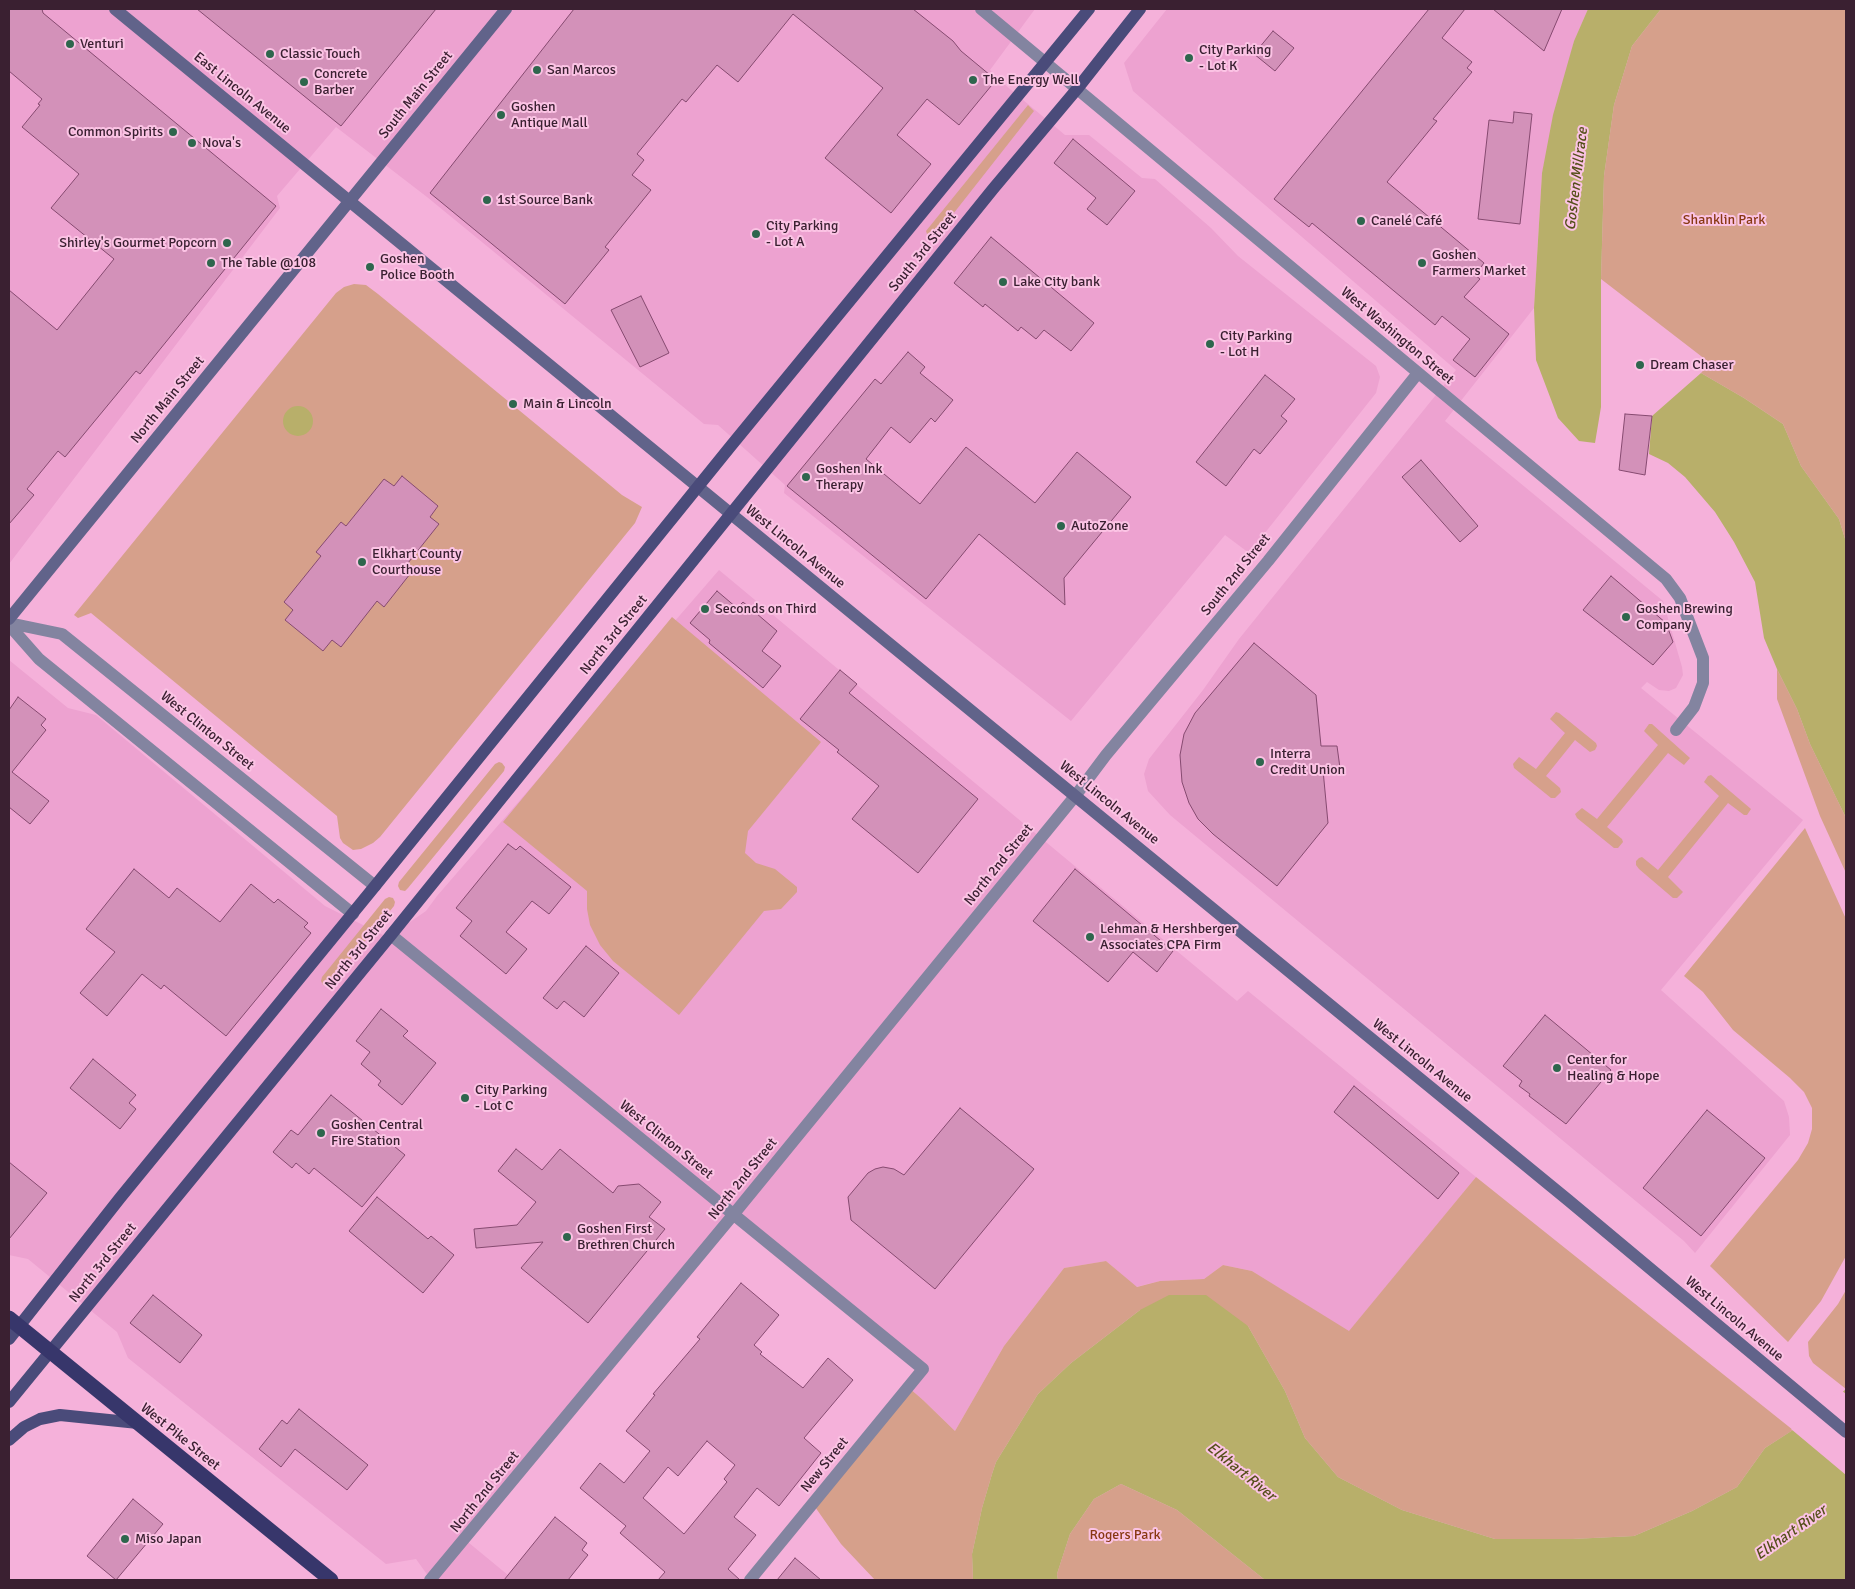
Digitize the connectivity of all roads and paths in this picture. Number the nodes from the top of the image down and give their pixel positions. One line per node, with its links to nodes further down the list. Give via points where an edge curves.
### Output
1 (115, 9): 8 (street, East Lincoln Avenue)
2 (506, 9): 8 (street, South Main Street)
3 (981, 9): 6 (street, West Washington Street)
4 (1089, 9): 6 (main road, South 3rd Street)
5 (1140, 9): 7 (main road, South 3rd Street)
6 (1045, 61): 7 (street, West Washington Street); 10 (main road, South 3rd Street)
7 (1077, 89): 9 (street, West Washington Street); 11 (main road, South 3rd Street, via 993,188)
8 (350, 200): 10 (street, West Lincoln Avenue); 12 (street, North Main Street)
9 (1418, 373): 13 (street, West Washington Street, via 1666,579 1680,598 1703,658 1703,683 1694,707); 14 (street, South 2nd Street)
10 (698, 487): 11 (street, West Lincoln Avenue); 15 (main road, North 3rd Street)
11 (731, 514): 14 (street, West Lincoln Avenue); 17 (main road, North 3rd Street)
12 (9, 622): 15 (street, West Clinton Street, via 62,634); 16 (street, via 39,660)
13 (1676, 730)
14 (1076, 795): 18 (street, North 2nd Street); 25 (street, West Lincoln Avenue)
15 (375, 886): 16 (main road, North 3rd Street)
16 (353, 914): 19 (main road, North 3rd Street)
17 (391, 934): 18 (street, West Clinton Street); 21 (main road, North 3rd Street)
18 (733, 1215): 22 (street, West Clinton Street); 28 (street, North 2nd Street)
19 (14, 1322): 20 (main road, North 3rd Street); 21 (highway, West Pike Street)
20 (9, 1339)
21 (50, 1352): 23 (main road, North 3rd Street); 24 (highway, West Pike Street)
22 (923, 1369): 29 (street, New Street)
23 (9, 1402)
24 (138, 1424): 26 (main road, via 60,1416 40,1419); 27 (highway, West Pike Street)
25 (1846, 1432)
26 (9, 1440)
27 (331, 1580)
28 (430, 1580)
29 (750, 1580)

